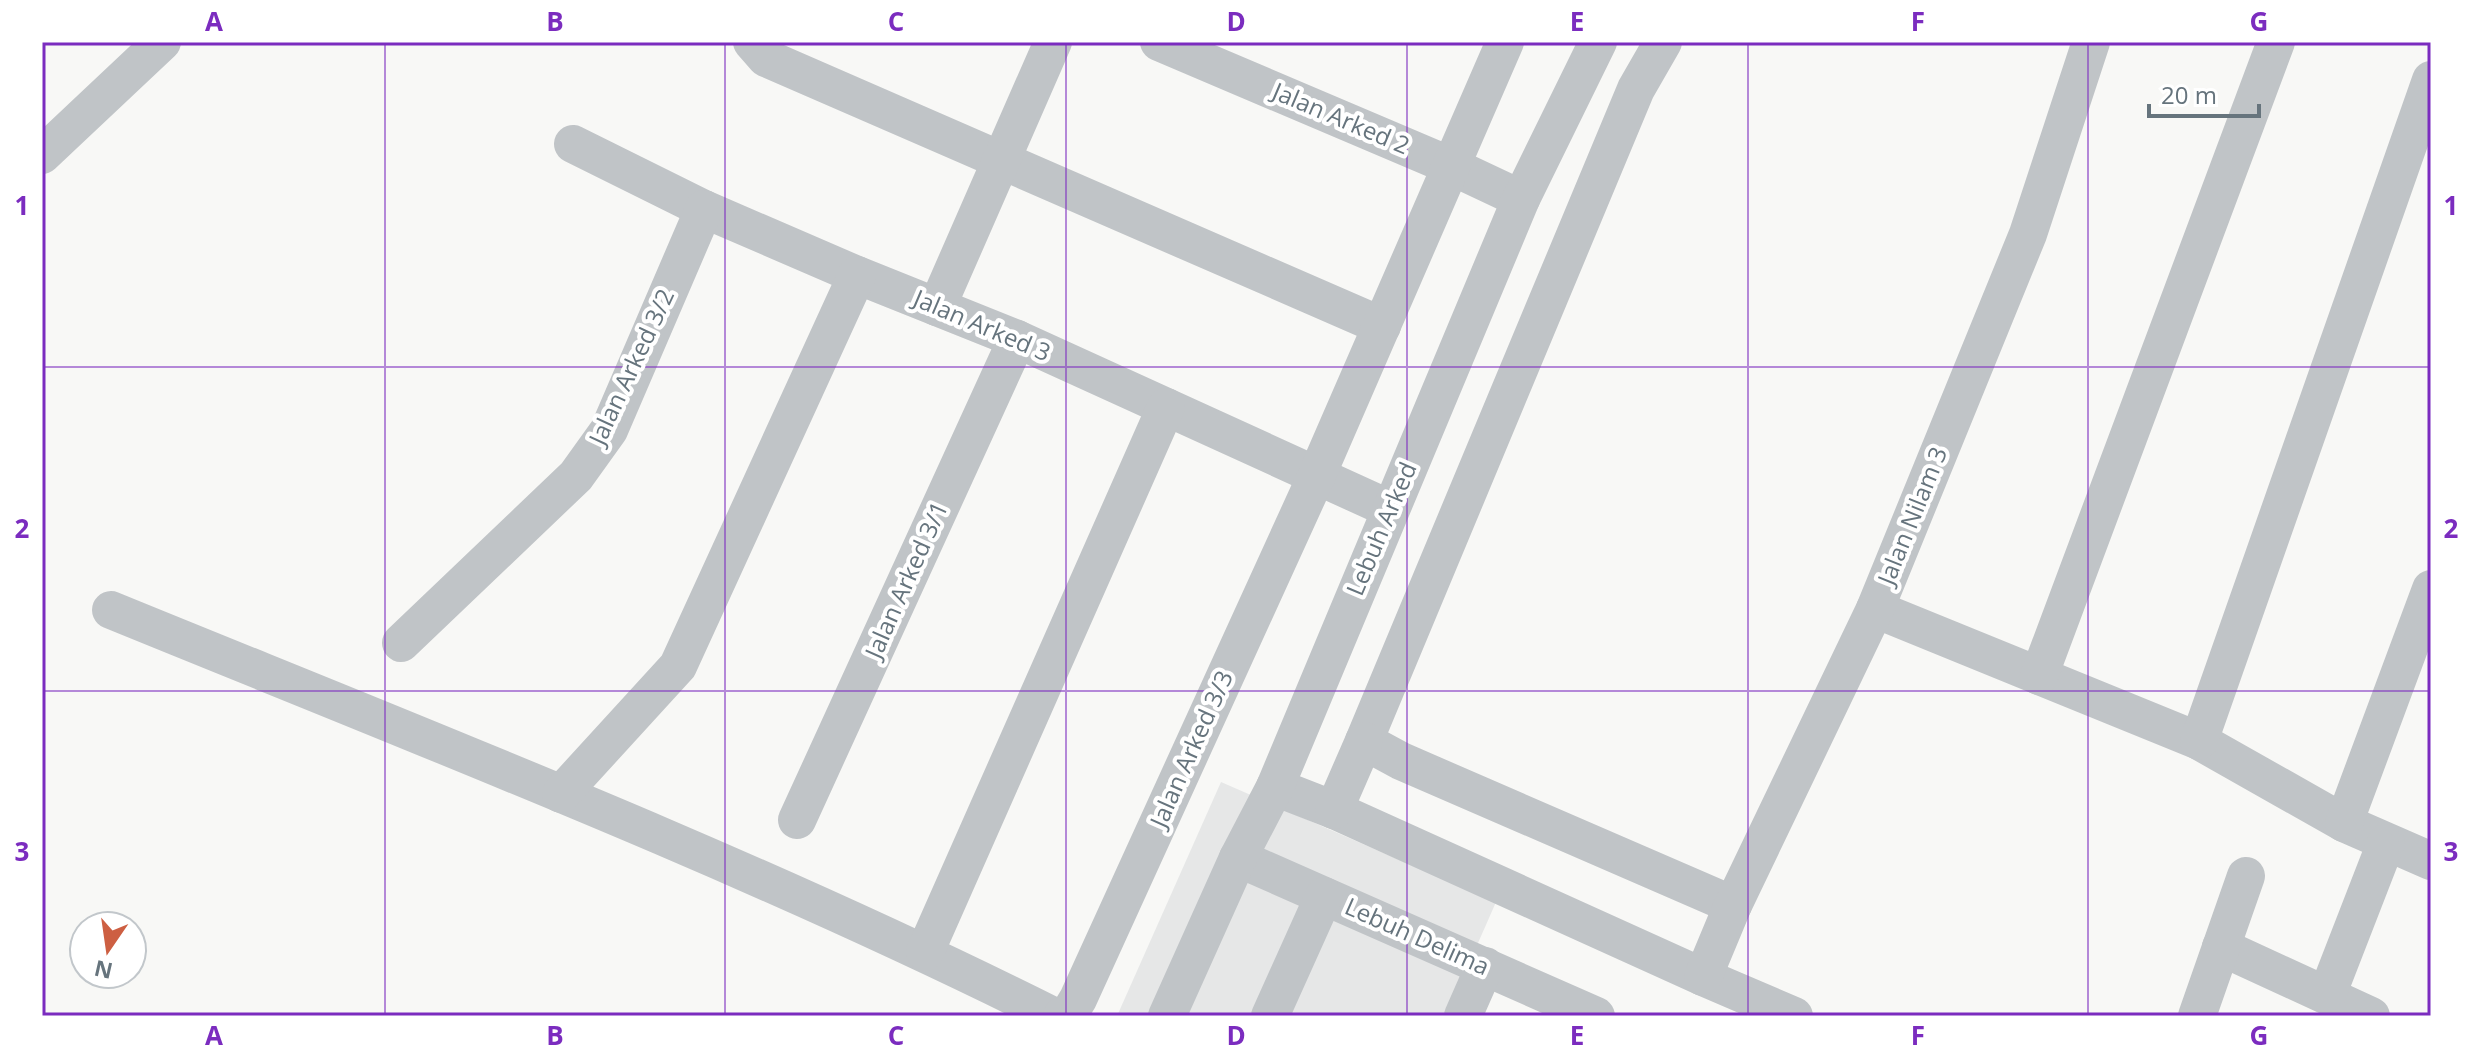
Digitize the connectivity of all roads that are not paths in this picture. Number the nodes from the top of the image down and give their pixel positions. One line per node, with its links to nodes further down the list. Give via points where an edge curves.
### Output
1 (162, 42): 12 (street)
2 (752, 42): 13 (street, via 766,58)
3 (1053, 42): 13 (street)
4 (1159, 42): 14 (street, Jalan Arked 2)
5 (1505, 42): 14 (street, Jalan Arked 3/3)
6 (1598, 42): 15 (street, Lebuh Arked)
7 (1663, 42): 29 (street, via 1636,89)
8 (2091, 42): 25 (street, Jalan Nilam 3, via 2028,234)
9 (2276, 42): 28 (street)
10 (2431, 80): 30 (street)
11 (573, 144): 16 (street, Jalan Arked 3)
12 (42, 155)
13 (1001, 160): 18 (street); 19 (street)
14 (1451, 166): 15 (street, Jalan Arked 2); 19 (street, Jalan Arked 3/3)
15 (1521, 199): 23 (street, Lebuh Arked)
16 (704, 209): 17 (street, Jalan Arked 3); 27 (street, Jalan Arked 3/2, via 609,430 576,476)
17 (857, 275): 18 (street, Jalan Arked 3); 32 (street, via 678,666)
18 (937, 307): 20 (street, Jalan Arked 3)
19 (1382, 326): 22 (street, Jalan Arked 3/3)
20 (1017, 339): 21 (street, Jalan Arked 3); 34 (street, Jalan Arked 3/1)
21 (1166, 407): 22 (street, Jalan Arked 3); 43 (street)
22 (1316, 477): 23 (street, Jalan Arked 3); 48 (street, Jalan Arked 3/3, via 1078,999)
23 (1390, 509): 31 (street, Lebuh Arked)
24 (2431, 589): 35 (street)
25 (1875, 609): 28 (street); 41 (street, Jalan Nilam 3)
26 (111, 610): 32 (street)
27 (401, 643)
28 (2039, 676): 30 (street)
29 (1364, 741): 33 (street); 41 (street)
30 (2199, 741): 35 (street)
31 (1275, 787): 33 (street); 37 (street, Lebuh Arked)
32 (561, 794): 43 (street)
33 (1334, 810): 45 (street)
34 (797, 820)
35 (2344, 823): 36 (street)
36 (2386, 843): 38 (street); 46 (street)
37 (1238, 858): 40 (street, Lebuh Delima); 49 (street, Lebuh Arked)
38 (2431, 861)
39 (2246, 876): 42 (street)
40 (1324, 896): 44 (street, Lebuh Delima); 50 (street)
41 (1733, 905): 45 (street, Jalan Nilam 3)
42 (2221, 947): 46 (street); 54 (street)
43 (925, 952): 47 (street)
44 (1485, 966): 51 (street); 52 (street, Lebuh Delima)
45 (1703, 977): 53 (street)
46 (2327, 995): 55 (street)
47 (1053, 1016)
48 (1062, 1016)
49 (1167, 1016)
50 (1270, 1016)
51 (1463, 1016)
52 (1596, 1016)
53 (1794, 1016)
54 (2197, 1016)
55 (2371, 1016)

